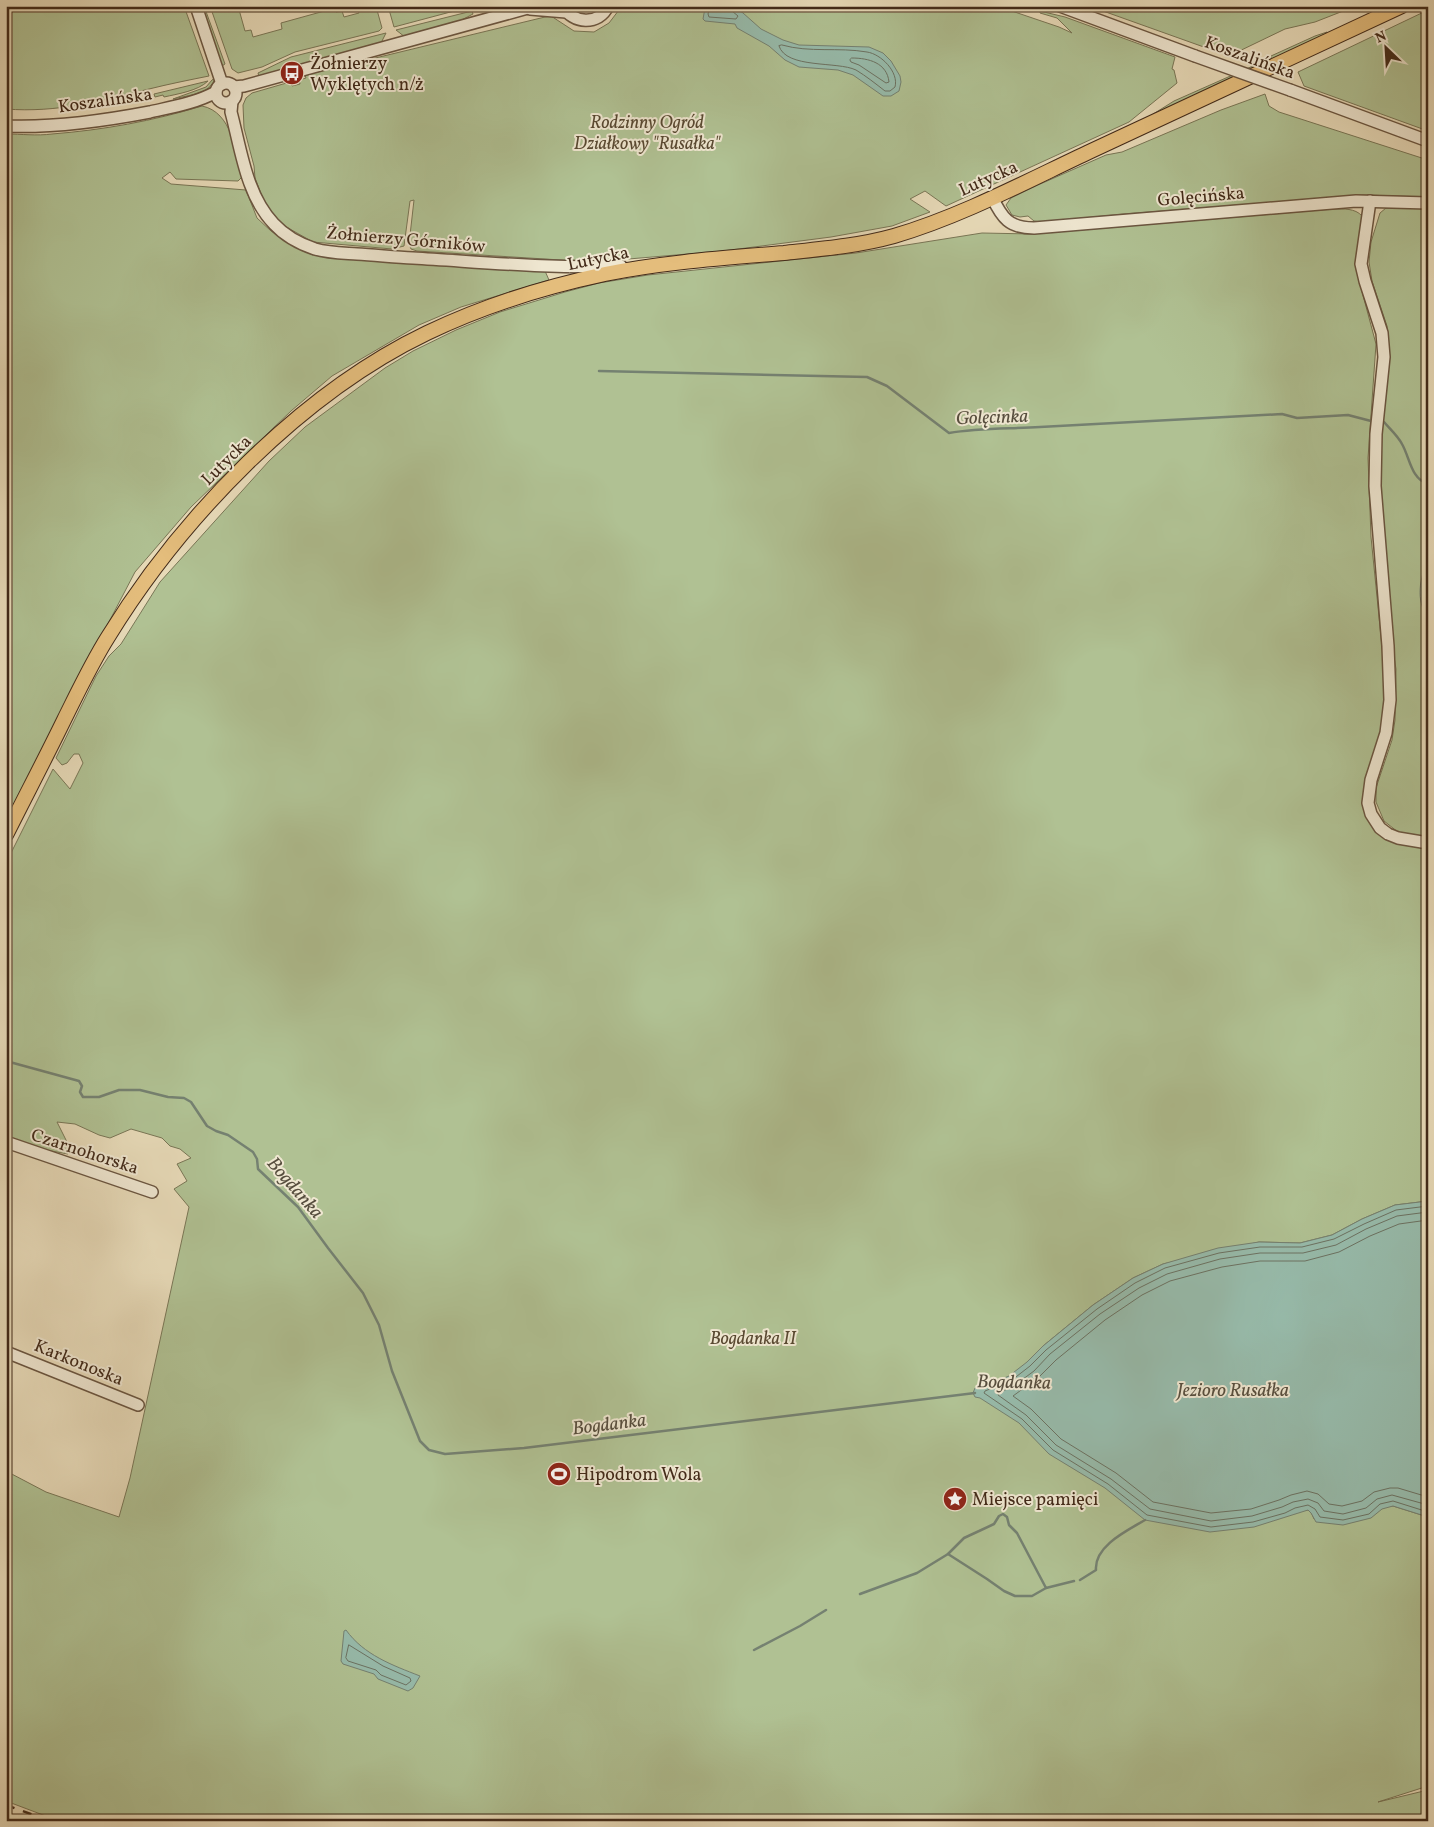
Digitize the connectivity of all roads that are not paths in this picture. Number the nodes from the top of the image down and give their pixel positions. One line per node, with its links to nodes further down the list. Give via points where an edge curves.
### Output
1 (196, 6): 7 (street, Żołnierzy Górników)
2 (608, 6): 6 (street, Koszalińska, via 600,16 590,20 580,20)
3 (1060, 6): 9 (street, Koszalińska, bridge)
4 (1402, 6): 10 (main road, Lutycka)
5 (532, 7): 6 (street, Koszalińska); 7 (street, Koszalińska)
6 (564, 9)
7 (226, 95): 8 (street, Koszalińska, via 98,121); 14 (street, Żołnierzy Górników, via 257,200 273,223 295,240 329,252)
8 (6, 126)
9 (1428, 141)
10 (992, 196): 11 (street, Golęcińska, via 1009,222 1034,228); 13 (main road, Lutycka, via 922,226 875,241)
11 (1370, 201): 12 (street, Golęcińska); 17 (street, via 1361,264 1382,333 1384,357 1376,434 1375,486 1390,700 1386,733 1371,780 1368,803 1380,828 1388,834)
12 (1428, 203)
13 (660, 265): 14 (street, Żołnierzy Górników); 15 (main road, Lutycka)
14 (544, 266): 15 (street, via 554,273)
15 (556, 286): 16 (main road, Lutycka, via 461,318 383,356 311,407 211,500 123,613 86,677)
16 (6, 836)
17 (1428, 843)
18 (6, 1142): 19 (street, Czarnohorska)
19 (152, 1192)
20 (6, 1352): 21 (street, Karkonoska)
21 (138, 1405)

